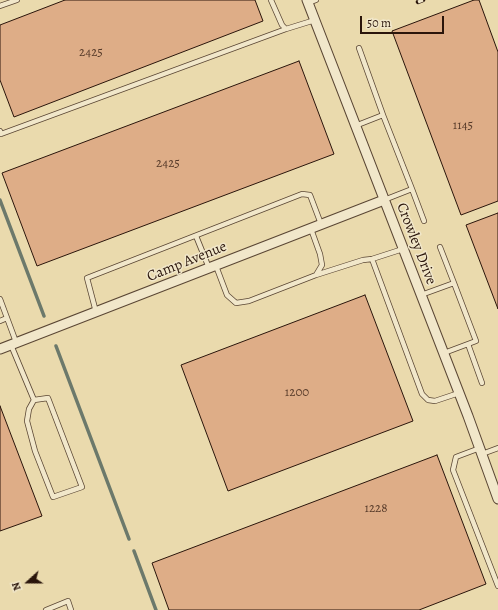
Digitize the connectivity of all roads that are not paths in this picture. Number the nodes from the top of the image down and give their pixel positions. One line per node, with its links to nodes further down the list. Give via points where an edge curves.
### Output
1 (17, 0): 4 (lane)
2 (271, 0): 6 (lane)
3 (310, 1): 5 (street, Crowley Drive)
4 (0, 6)
5 (315, 20): 6 (lane); 9 (street, Crowley Drive)
6 (286, 29): 10 (lane, via 1,134)
7 (359, 48): 8 (lane)
8 (383, 115): 9 (lane); 11 (lane)
9 (355, 126): 12 (street, Crowley Drive)
10 (0, 131)
11 (412, 189): 12 (lane); 13 (lane)
12 (384, 200): 14 (street, Camp Avenue); 18 (street, Crowley Drive)
13 (424, 221)
14 (321, 224): 15 (street, Camp Avenue); 16 (lane, via 310,195 302,194)
15 (311, 229): 20 (street, Camp Avenue); 21 (lane, via 322,265)
16 (196, 236): 20 (lane); 25 (lane, via 87,278)
17 (440, 247): 22 (lane)
18 (403, 249): 19 (lane); 23 (street, Crowley Drive)
19 (372, 259): 21 (lane); 33 (lane, via 422,394 428,400 435,401)
20 (213, 267): 21 (lane, via 228,295 236,303 249,301); 25 (street, Camp Avenue)
21 (316, 275)
22 (454, 283): 23 (lane); 29 (lane, via 476,341)
23 (421, 295): 31 (street, Crowley Drive)
24 (0, 299): 26 (lane)
25 (96, 312): 28 (street, Camp Avenue)
26 (7, 318): 27 (lane); 28 (lane)
27 (0, 321)
28 (14, 344): 30 (street, Camp Avenue); 34 (lane)
29 (468, 344): 31 (lane); 32 (lane)
30 (0, 349)
31 (444, 353): 33 (street, Crowley Drive)
32 (482, 383)
33 (459, 393): 36 (street, Crowley Drive)
34 (34, 400): 34 (lane, via 27,421 35,451 53,497 82,487 48,398)
35 (498, 448): 36 (lane)
36 (481, 451): 37 (street, Crowley Drive); 38 (lane, via 456,457 453,470)
37 (498, 499)
38 (498, 586)
39 (46, 610): 40 (lane, via 68,601)
40 (72, 610)

